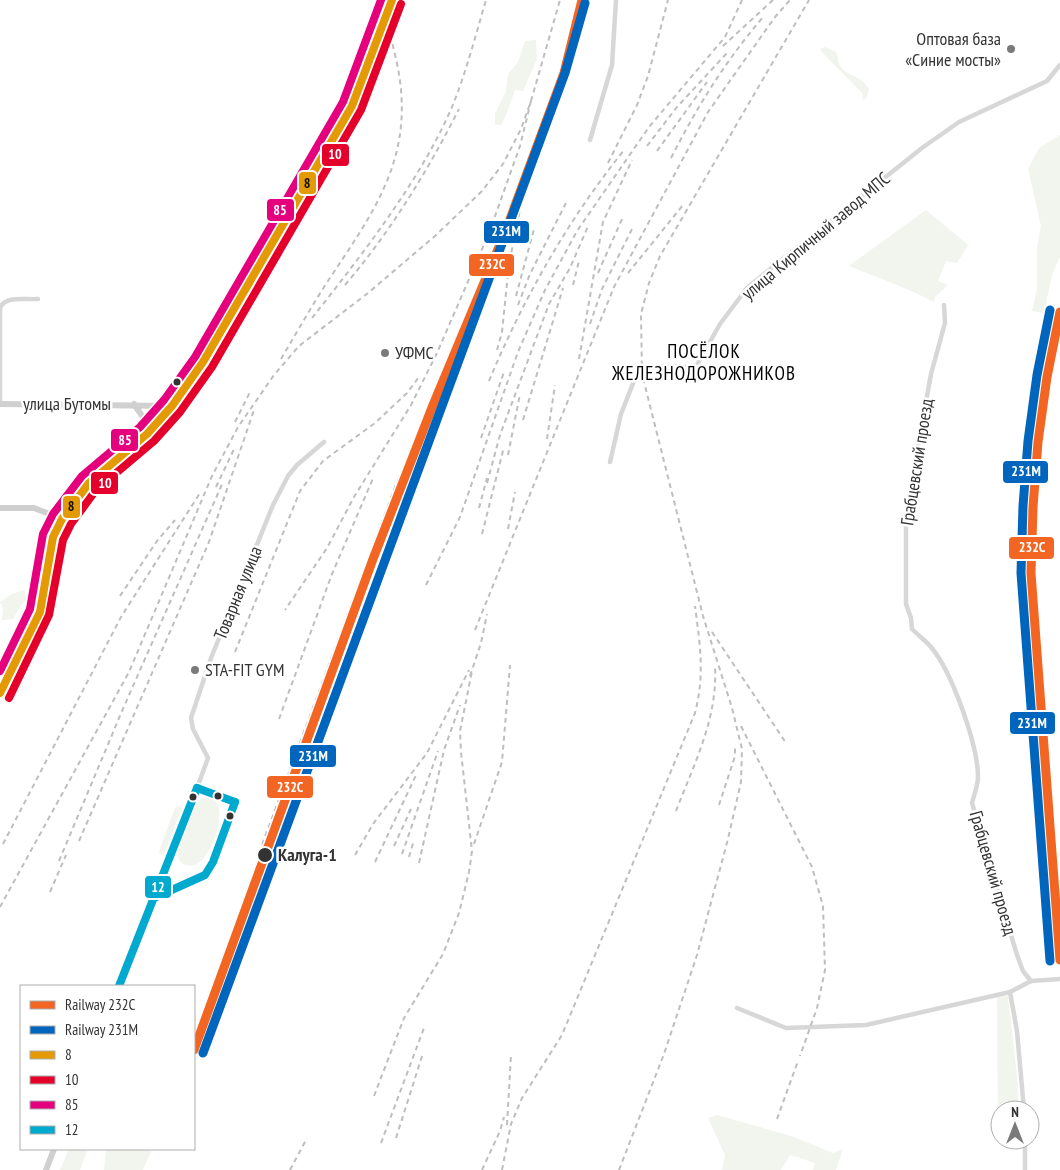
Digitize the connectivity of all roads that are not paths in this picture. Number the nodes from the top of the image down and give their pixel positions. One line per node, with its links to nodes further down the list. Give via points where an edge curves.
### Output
1 (392, 0): 9 (main road, via 352,106 220,335)
2 (616, 0): 4 (street, via 612,65)
3 (1060, 64): 12 (street, улица Кирпичный завод МПС, via 1047,80 959,122 747,288 697,365 663,366 642,374 634,381 621,414)
4 (590, 140)
5 (38, 300): 8 (street, via 9,300 0,308)
6 (944, 305): 19 (street, Грабцевский проезд, via 945,324 931,374 906,514 906,604 912,629 932,648 961,706 976,758 978,778 972,803 1022,971)
7 (134, 404): 8 (main road, улица Бутомы); 9 (main road, улица Бутомы); 10 (main road, улица Бутомы)
8 (0, 405)
9 (172, 406): 10 (main road)
10 (151, 429): 14 (main road, via 89,483)
11 (324, 442): 16 (street, Товарная улица, via 288,476 273,505 211,658 191,718 208,758)
12 (610, 462)
13 (0, 508): 14 (main road, via 34,508)
14 (62, 519): 15 (main road, via 53,537 40,612)
15 (0, 693)
16 (197, 788): 17 (main road); 17 (main road, via 235,802 213,862 205,875)
17 (154, 898): 20 (main road)
18 (1060, 979): 19 (street)
19 (1030, 981): 21 (street)
20 (119, 985)
21 (1010, 992): 22 (street, via 866,1025 786,1028); 23 (street)
22 (737, 1008)
23 (1023, 1100)
24 (54, 1150): 26 (main road)
25 (1025, 1150): 27 (street)
26 (46, 1170)
27 (1025, 1170)

